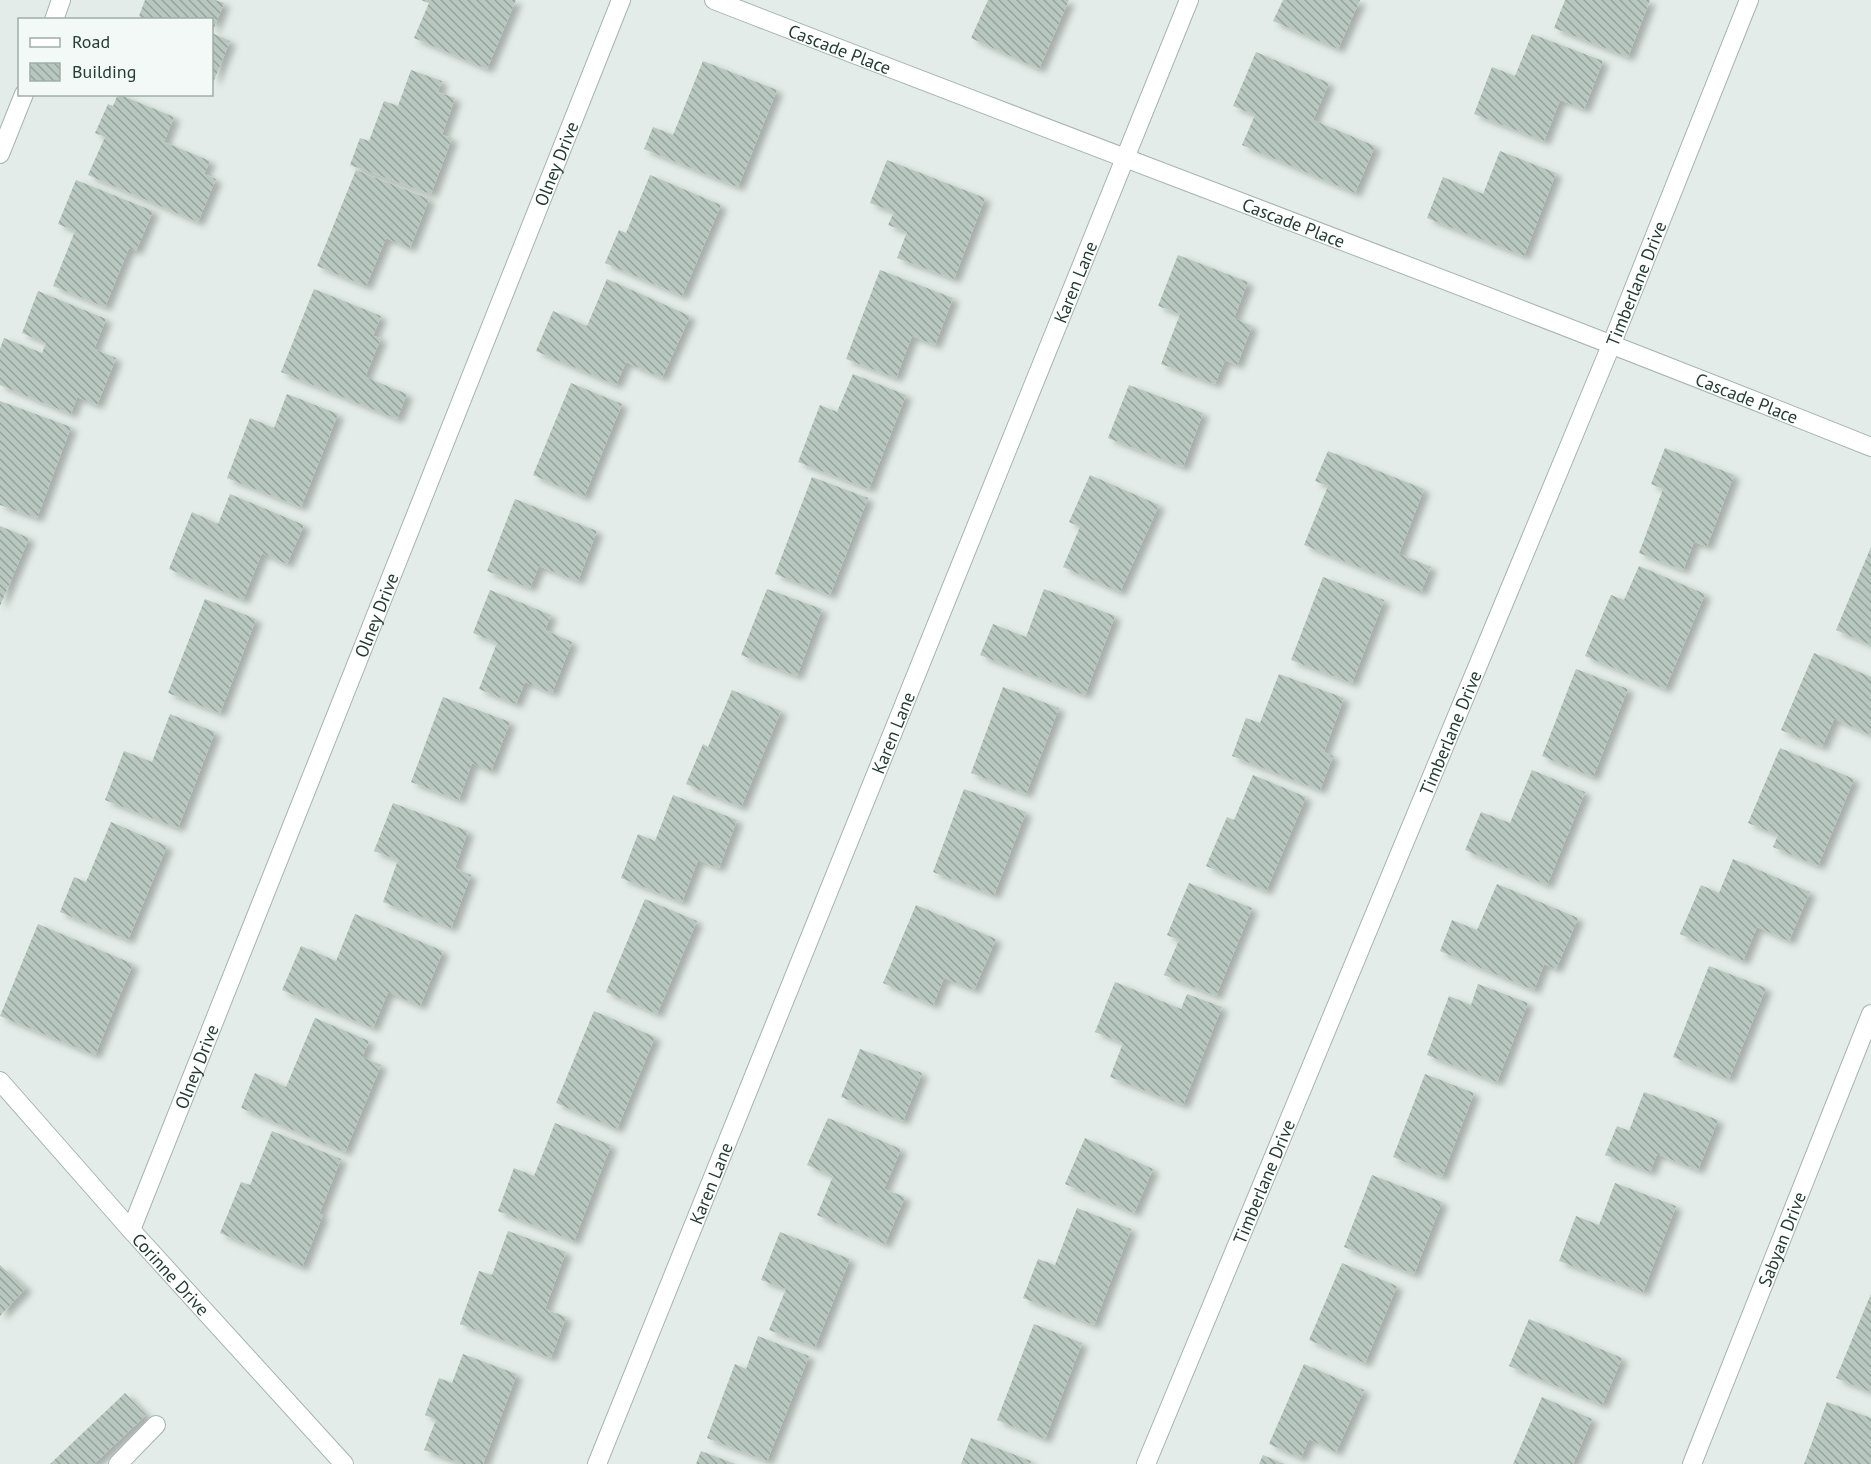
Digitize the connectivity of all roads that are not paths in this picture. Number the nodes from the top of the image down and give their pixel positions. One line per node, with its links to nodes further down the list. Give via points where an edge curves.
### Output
1 (61, 0): 6 (street)
2 (621, 0): 14 (street, Olney Drive)
3 (714, 0): 9 (street, Cascade Place)
4 (1189, 0): 9 (street, Karen Lane)
5 (1749, 0): 10 (street, Timberlane Drive)
6 (55, 18)
7 (23, 96): 8 (street)
8 (0, 154)
9 (1125, 160): 10 (street, Cascade Place); 18 (street, Karen Lane)
10 (1612, 343): 11 (street, Cascade Place); 19 (street, Timberlane Drive)
11 (1871, 447)
12 (1871, 1014): 20 (street, Sabyan Drive)
13 (0, 1081): 14 (street, Corinne Drive)
14 (131, 1230): 17 (street, Corinne Drive)
15 (156, 1425): 16 (street)
16 (117, 1464)
17 (345, 1464)
18 (597, 1464)
19 (1146, 1464)
20 (1692, 1464)

